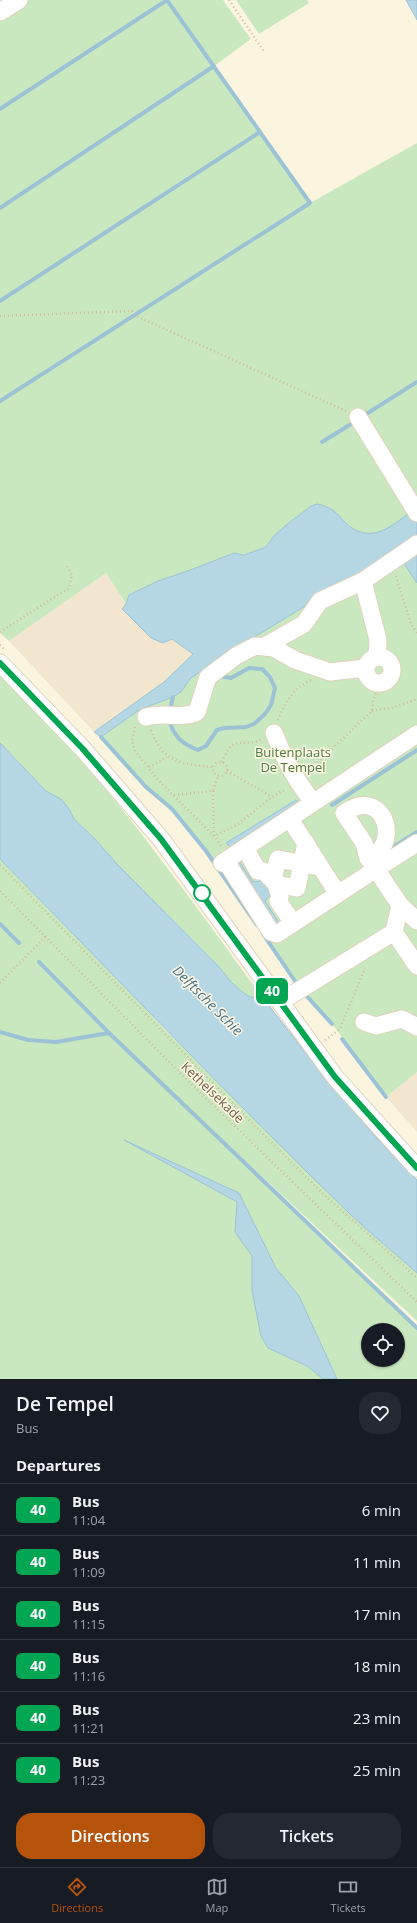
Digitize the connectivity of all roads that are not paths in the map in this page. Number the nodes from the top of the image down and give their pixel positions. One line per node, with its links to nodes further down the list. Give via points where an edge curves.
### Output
1 (19, 0): 2 (street)
2 (0, 12)
3 (358, 417): 4 (street)
4 (417, 513)
5 (417, 544): 6 (street)
6 (363, 581): 7 (street, via 320,601 304,624); 8 (street, via 378,640)
7 (265, 646): 8 (street, via 330,672); 10 (street, via 255,646 213,673 197,712 185,716 168,714)
8 (371, 662): 8 (street, via 369,677 379,683 387,680 392,667 389,662)
9 (0, 663): 28 (street, via 82,748 161,839)
10 (146, 717)
11 (274, 733): 13 (street, via 297,782)
12 (417, 734): 13 (street)
13 (313, 802): 14 (street)
14 (290, 819): 15 (street); 17 (street)
15 (306, 843): 19 (street); 20 (street)
16 (417, 843): 18 (street)
17 (245, 848): 21 (street, via 258,871 264,871); 25 (street, via 225,861 271,932 277,934)
18 (372, 863): 22 (street); 23 (street)
19 (302, 864): 20 (street); 21 (street, via 297,888); 21 (street, via 278,859)
20 (322, 868): 22 (street)
21 (275, 882): 25 (street, via 280,897 278,901)
22 (338, 894): 25 (street)
23 (400, 905): 24 (street); 26 (street)
24 (417, 921)
25 (293, 923)
26 (394, 932): 27 (street); 28 (street)
27 (417, 966)
28 (280, 1002): 31 (street, via 313,1049 352,1097)
29 (364, 1022): 30 (street, via 376,1026 402,1019)
30 (417, 1027)
31 (417, 1168)

